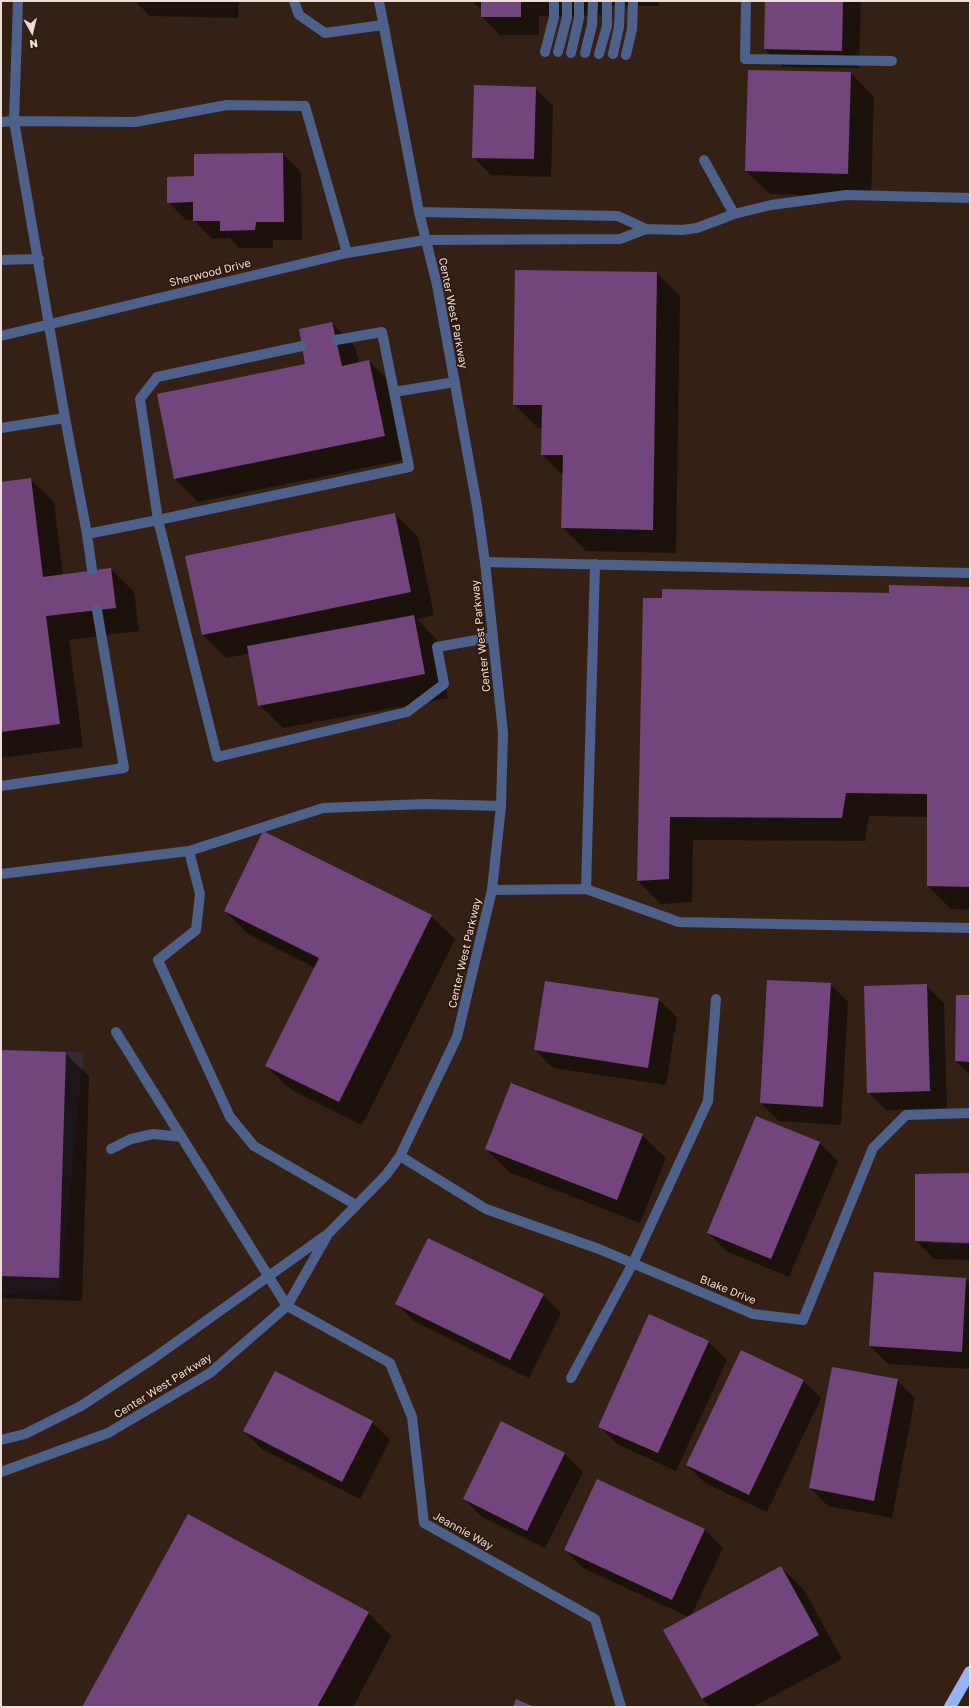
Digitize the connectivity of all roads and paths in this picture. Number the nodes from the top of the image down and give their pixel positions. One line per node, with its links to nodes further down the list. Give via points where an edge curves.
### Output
1 (18, 1): 21 (street)
2 (294, 1): 12 (street, via 299,15 325,33)
3 (379, 1): 12 (street, Center West Parkway)
4 (554, 1): 13 (street, via 554,17)
5 (567, 1): 14 (street, via 567,17)
6 (579, 1): 15 (street, via 579,18)
7 (593, 1): 16 (street, via 592,26)
8 (607, 1): 17 (street, via 607,26)
9 (620, 1): 18 (street, via 619,27)
10 (633, 1): 19 (street, via 632,29)
11 (746, 1): 20 (street, via 745,59)
12 (383, 25): 25 (street, Center West Parkway)
13 (545, 52)
14 (558, 52)
15 (571, 53)
16 (584, 53)
17 (599, 54)
18 (613, 54)
19 (626, 55)
20 (892, 62)
21 (14, 121): 22 (street); 29 (street, via 135,122 227,105 305,106); 30 (street)
22 (1, 122)
23 (704, 160): 26 (street)
24 (970, 198): 26 (street, via 846,195 771,205)
25 (419, 212): 27 (street, via 618,216); 28 (street, Center West Parkway)
26 (734, 214): 27 (street, via 697,228)
27 (646, 230): 28 (street, Sherwood Drive, via 620,239)
28 (425, 240): 29 (street, Sherwood Drive); 36 (street, Center West Parkway, via 437,284)
29 (347, 253): 32 (street, Sherwood Drive)
30 (39, 259): 31 (street); 32 (street)
31 (1, 260)
32 (50, 325): 33 (street, Sherwood Drive); 38 (street)
33 (1, 336)
34 (336, 340): 37 (street, via 382,332)
35 (302, 346): 40 (street, via 157,377 140,399)
36 (455, 382): 37 (street); 42 (street, Center West Parkway)
37 (394, 392): 40 (street, via 409,467)
38 (65, 418): 39 (street); 41 (street)
39 (1, 428)
40 (158, 520): 41 (street); 47 (street, via 217,757 407,712 444,684 437,648)
41 (87, 534): 44 (street)
42 (485, 562): 43 (street); 47 (street, Center West Parkway)
43 (595, 564): 45 (street); 53 (street)
44 (92, 570)
45 (970, 573)
46 (97, 610): 48 (street, via 124,768)
47 (493, 637): 49 (street, Center West Parkway, via 503,733)
48 (1, 786)
49 (501, 806): 50 (street, via 426,804 324,808); 52 (street, Center West Parkway)
50 (189, 851): 51 (street); 61 (street, via 200,894 196,930 158,960 230,1117 254,1146)
51 (1, 874)
52 (492, 890): 53 (street); 60 (street, Center West Parkway, via 458,1037)
53 (586, 890): 54 (street, via 679,922)
54 (970, 928)
55 (716, 999): 63 (street, via 708,1101)
56 (116, 1032): 58 (street)
57 (970, 1113): 63 (street, Blake Drive, via 906,1115 873,1148 803,1320 753,1314)
58 (182, 1137): 59 (street, via 153,1134 131,1139); 64 (street)
59 (111, 1149)
60 (400, 1156): 61 (street, Center West Parkway, via 386,1175); 63 (street, Blake Drive, via 486,1209)
61 (356, 1205): 62 (street, Center West Parkway)
62 (329, 1233): 64 (street, Center West Parkway); 65 (street, Center West Parkway)
63 (633, 1263): 66 (street)
64 (268, 1276): 65 (street); 67 (street, Center West Parkway, via 154,1358 81,1406 25,1434)
65 (287, 1306): 68 (street, Center West Parkway, via 210,1373 108,1433); 70 (street, Jeannie Way, via 390,1363 412,1417 424,1523 595,1619)
66 (571, 1378)
67 (1, 1440)
68 (1, 1472)
69 (970, 1672): 71 (highway)
70 (621, 1707)
71 (950, 1707)

